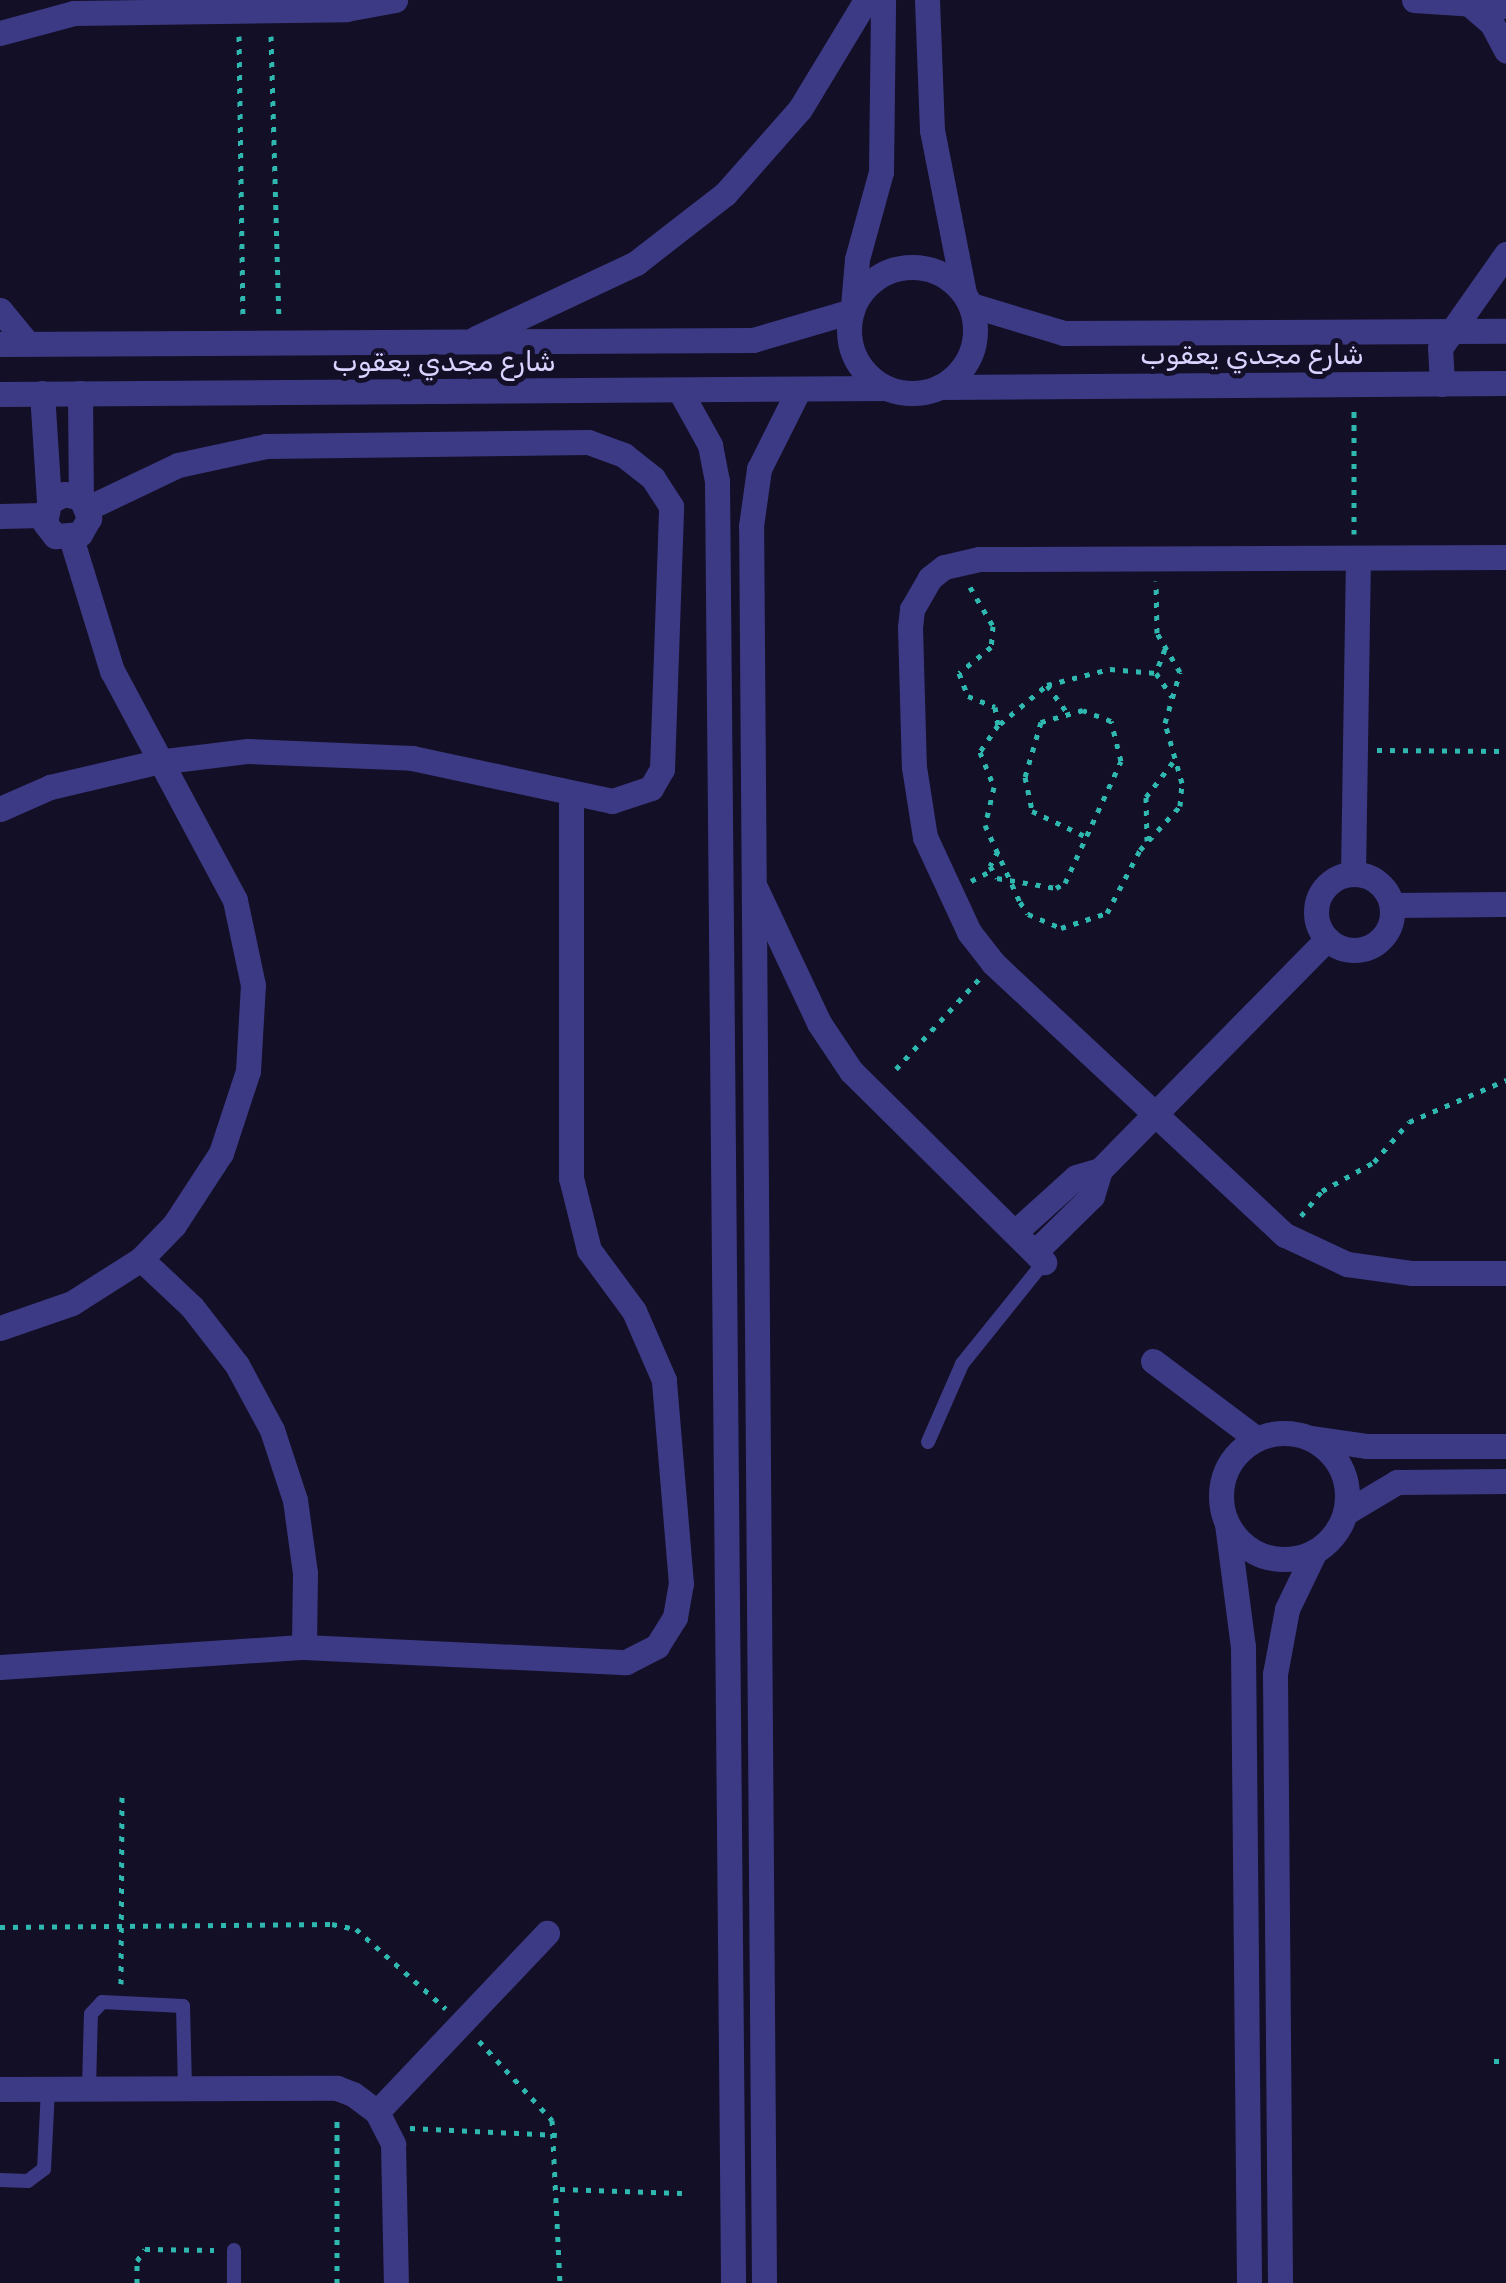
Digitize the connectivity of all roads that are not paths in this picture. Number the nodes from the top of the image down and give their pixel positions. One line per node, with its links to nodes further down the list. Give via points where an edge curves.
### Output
1 (395, 0): 8 (street, via 346,9)
2 (866, 0): 17 (street, via 800,109 725,194 636,263)
3 (883, 0): 13 (street, via 880,172 857,259)
4 (928, 0): 12 (street, via 932,130)
5 (1414, 0): 6 (street)
6 (1467, 3): 7 (street); 10 (street, via 1492,24)
7 (1506, 6)
8 (50, 9): 9 (street)
9 (0, 32)
10 (1506, 50)
11 (1506, 254): 15 (street)
12 (967, 299): 13 (street, via 927,268 897,268 870,282); 15 (street, شارع مجدي يعقوب, via 1064,333); 23 (street, via 976,324 968,361)
13 (852, 309): 17 (street, شارع مجدي يعقوب, via 753,340); 22 (street, via 851,348)
14 (0, 310): 19 (street)
15 (1448, 331): 16 (street, شارع مجدي يعقوب); 21 (street, via 1440,348)
16 (1506, 331)
17 (466, 342): 19 (street, شارع مجدي يعقوب)
18 (0, 344): 19 (street, شارع مجدي يعقوب)
19 (27, 344)
20 (1506, 383): 21 (street, شارع مجدي يعقوب)
21 (1442, 384): 23 (street, شارع مجدي يعقوب)
22 (887, 388): 23 (street); 24 (street, شارع مجدي يعقوب)
23 (939, 388)
24 (799, 389): 25 (street, شارع مجدي يعقوب); 33 (street, via 758,469)
25 (680, 392): 27 (street, شارع مجدي يعقوب); 32 (street, via 710,445)
26 (42, 393): 27 (street, شارع مجدي يعقوب); 28 (street, شارع مجدي يعقوب); 30 (street)
27 (80, 393): 29 (street)
28 (0, 394)
29 (84, 504): 30 (street, via 64,494); 34 (street, via 86,527); 38 (street, via 178,465 266,446 588,442 624,455 653,478 671,506 662,770 633,799)
30 (46, 508): 31 (street); 34 (street, via 55,536)
31 (0, 516)
32 (717, 525): 33 (street); 62 (street)
33 (751, 526): 41 (street)
34 (71, 538): 37 (street, via 112,671)
35 (1506, 557): 36 (street)
36 (1356, 558): 40 (street); 45 (street, via 956,563 930,578 912,609 914,767 938,869 969,932 993,963)
37 (158, 762): 38 (street, via 330,750 428,761); 39 (street, via 50,787); 49 (street, via 235,900 253,985 248,1071 221,1153 174,1225)
38 (571, 796): 63 (street, via 570,1178 590,1250 634,1310 664,1380 680,1551 676,1617 657,1646 626,1662)
39 (0, 809)
40 (1354, 874): 43 (street, via 1382,886); 44 (street, via 1321,892 1316,916)
41 (752, 880): 47 (street, via 843,1060); 61 (street)
42 (1506, 904): 43 (street)
43 (1392, 905): 44 (street, via 1389,928 1372,946 1348,950)
44 (1327, 939): 45 (street)
45 (1152, 1117): 46 (street); 50 (street, via 1285,1235 1348,1264 1412,1273)
46 (1100, 1170): 47 (street, via 1076,1177); 48 (street, via 1092,1196)
47 (1015, 1232): 48 (street)
48 (1040, 1257): 55 (lane, via 962,1364)
49 (141, 1258): 51 (street, via 72,1304); 63 (street, via 192,1307 237,1365 272,1430 298,1518 306,1573)
50 (1506, 1273)
51 (0, 1328)
52 (1153, 1361): 54 (street)
53 (1306, 1437): 54 (street); 56 (street, via 1368,1446); 58 (street, via 1340,1468)
54 (1257, 1439): 59 (street, via 1224,1475)
55 (928, 1442)
56 (1506, 1446)
57 (1506, 1481): 58 (street, via 1397,1482)
58 (1345, 1514): 60 (street)
59 (1226, 1524): 60 (street, via 1265,1557); 66 (street, via 1242,1616)
60 (1315, 1552): 67 (street, via 1287,1610 1275,1674)
61 (758, 1626): 62 (street); 78 (street)
62 (724, 1627): 77 (street)
63 (304, 1646): 64 (street)
64 (0, 1668)
65 (547, 1933): 72 (street)
66 (1246, 2000): 67 (street); 79 (street)
67 (1278, 2000): 80 (street)
68 (89, 2088): 69 (street); 69 (lane, via 92,2010 121,2003 186,2010); 71 (street)
69 (186, 2088): 72 (street, via 337,2088)
70 (0, 2089): 71 (street)
71 (48, 2089): 73 (lane, via 44,2169 28,2181)
72 (382, 2120): 76 (street, via 395,2162)
73 (0, 2180)
74 (234, 2250): 75 (lane)
75 (234, 2283)
76 (396, 2283)
77 (733, 2283)
78 (764, 2283)
79 (1249, 2283)
80 (1280, 2283)

